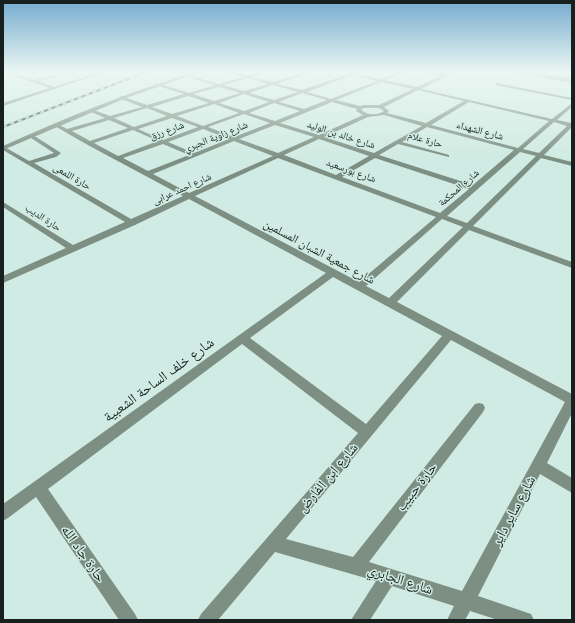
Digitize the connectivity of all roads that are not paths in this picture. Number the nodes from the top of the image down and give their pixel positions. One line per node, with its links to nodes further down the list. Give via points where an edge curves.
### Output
1 (15, 101): 15 (street)
2 (112, 101): 19 (street)
3 (132, 101): 16 (street, شارع بورسعيد)
4 (166, 101): 16 (street)
5 (209, 101): 13 (street, شارع خالد بن الوليد)
6 (221, 101): 13 (street)
7 (271, 101): 12 (street)
8 (329, 101): 20 (street, شارع زاوية الجبري)
9 (336, 101): 18 (street)
10 (392, 101): 17 (street)
11 (468, 101): 26 (street); 29 (street)
12 (274, 102): 20 (street); 21 (street, شارع رزق)
13 (215, 103): 21 (street, شارع خالد بن الوليد); 24 (street)
14 (572, 104): 26 (street, شارع المحكمة)
15 (3, 105)
16 (147, 107): 24 (street, شارع بورسعيد); 25 (street)
17 (380, 107): 18 (street); 22 (street, via 387,111)
18 (360, 108): 23 (street, via 359,112)
19 (91, 110): 25 (street); 28 (street)
20 (304, 111): 27 (street, شارع زاوية الجبري)
21 (244, 113): 27 (street, شارع خالد بن الوليد); 31 (street, شارع رزق)
22 (384, 114): 23 (street, شارع الشهداء); 29 (street, شارع الشهداء)
23 (368, 115): 35 (street, شارع احمد عرابى)
24 (173, 116): 31 (street, شارع بورسعيد); 32 (street)
25 (109, 118): 32 (street); 33 (street)
26 (552, 121): 30 (street); 43 (street, شارع المحكمة)
27 (275, 123): 35 (street, شارع خالد بن الوليد); 36 (street, شارع زاوية الجبري)
28 (56, 125): 33 (street, شارع جمعية الشبان المسلمين); 34 (street)
29 (425, 125): 39 (street); 43 (street, شارع الشهداء)
30 (572, 125): 48 (street)
31 (203, 127): 36 (street, شارع بورسعيد); 38 (street, شارع رزق)
32 (133, 129): 38 (street); 40 (street)
33 (66, 131): 40 (street, شارع جمعية الشبان المسلمين)
34 (30, 136): 41 (street); 50 (street, via 58,153)
35 (319, 138): 45 (street, شارع احمد عرابى); 46 (street, شارع خالد بن الوليد)
36 (234, 139): 44 (street, شارع زاوية الجبري); 45 (street, شارع بورسعيد)
37 (3, 141): 41 (street)
38 (163, 142): 44 (street); 49 (street, شارع رزق)
39 (397, 142): 46 (street); 47 (street, حارة علام)
40 (88, 143): 49 (street, شارع جمعية الشبان المسلمين)
41 (13, 144): 42 (street)
42 (3, 148): 50 (street, حارة اللمعى)
43 (518, 150): 48 (street, شارع الشهداء); 54 (street, شارع المحكمة)
44 (194, 155): 52 (street, شارع زاوية الجبري)
45 (279, 156): 53 (street, شارع بورسعيد); 55 (street, شارع احمد عرابى)
46 (374, 156): 53 (street); 54 (street, شارع خالد بن الوليد)
47 (447, 156)
48 (540, 156): 51 (street, شارع الشهداء); 59 (street)
49 (117, 158): 52 (street, شارع جمعية الشبان المسلمين)
50 (28, 163): 58 (street, حارة اللمعى)
51 (572, 164)
52 (147, 174): 55 (street, شارع جمعية الشبان المسلمين)
53 (337, 177): 57 (street, شارع بورسعيد)
54 (474, 188): 57 (street, شارع المحكمة)
55 (190, 197): 58 (street, شارع احمد عرابى); 63 (street, شارع جمعية الشبان المسلمين)
56 (3, 204): 60 (street, حارة الديب)
57 (441, 216): 59 (street, شارع بورسعيد); 66 (street, شارع المحكمة)
58 (132, 223): 60 (street, شارع احمد عرابى)
59 (469, 226): 61 (street, شارع بورسعيد); 67 (street)
60 (73, 249): 64 (street, شارع احمد عرابى)
61 (572, 266)
62 (3, 269): 64 (street)
63 (332, 272): 66 (street, شارع جمعية الشبان المسلمين); 69 (street, شارع خلف الساحة الشعبية)
64 (13, 276): 65 (street, شارع احمد عرابى)
65 (3, 280)
66 (359, 287): 67 (street, شارع جمعية الشبان المسلمين)
67 (390, 303): 68 (street, شارع جمعية الشبان المسلمين)
68 (449, 335): 70 (street, شارع جمعية الشبان المسلمين); 72 (street, شارع ابن الفارض)
69 (242, 338): 72 (street); 75 (street, شارع خلف الساحة الشعبية)
70 (572, 401): 73 (street, شارع ساير داير)
71 (478, 408): 78 (street, حارة حبيب)
72 (367, 432): 77 (street, شارع ابن الفارض)
73 (538, 465): 74 (street); 80 (street, شارع ساير داير)
74 (572, 486)
75 (38, 487): 76 (street, شارع خلف الساحة الشعبية); 81 (street, حارة جاد الله)
76 (3, 512)
77 (273, 543): 78 (street, شارع الجابري); 82 (street, شارع ابن الفارض)
78 (356, 566): 79 (street, شارع الجابري)
79 (388, 577): 80 (street, شارع الجابري); 83 (street)
80 (466, 601): 84 (street, شارع ساير داير); 85 (street, شارع الجابري)
81 (129, 620)
82 (207, 620)
83 (360, 620)
84 (456, 620)
85 (525, 620)

